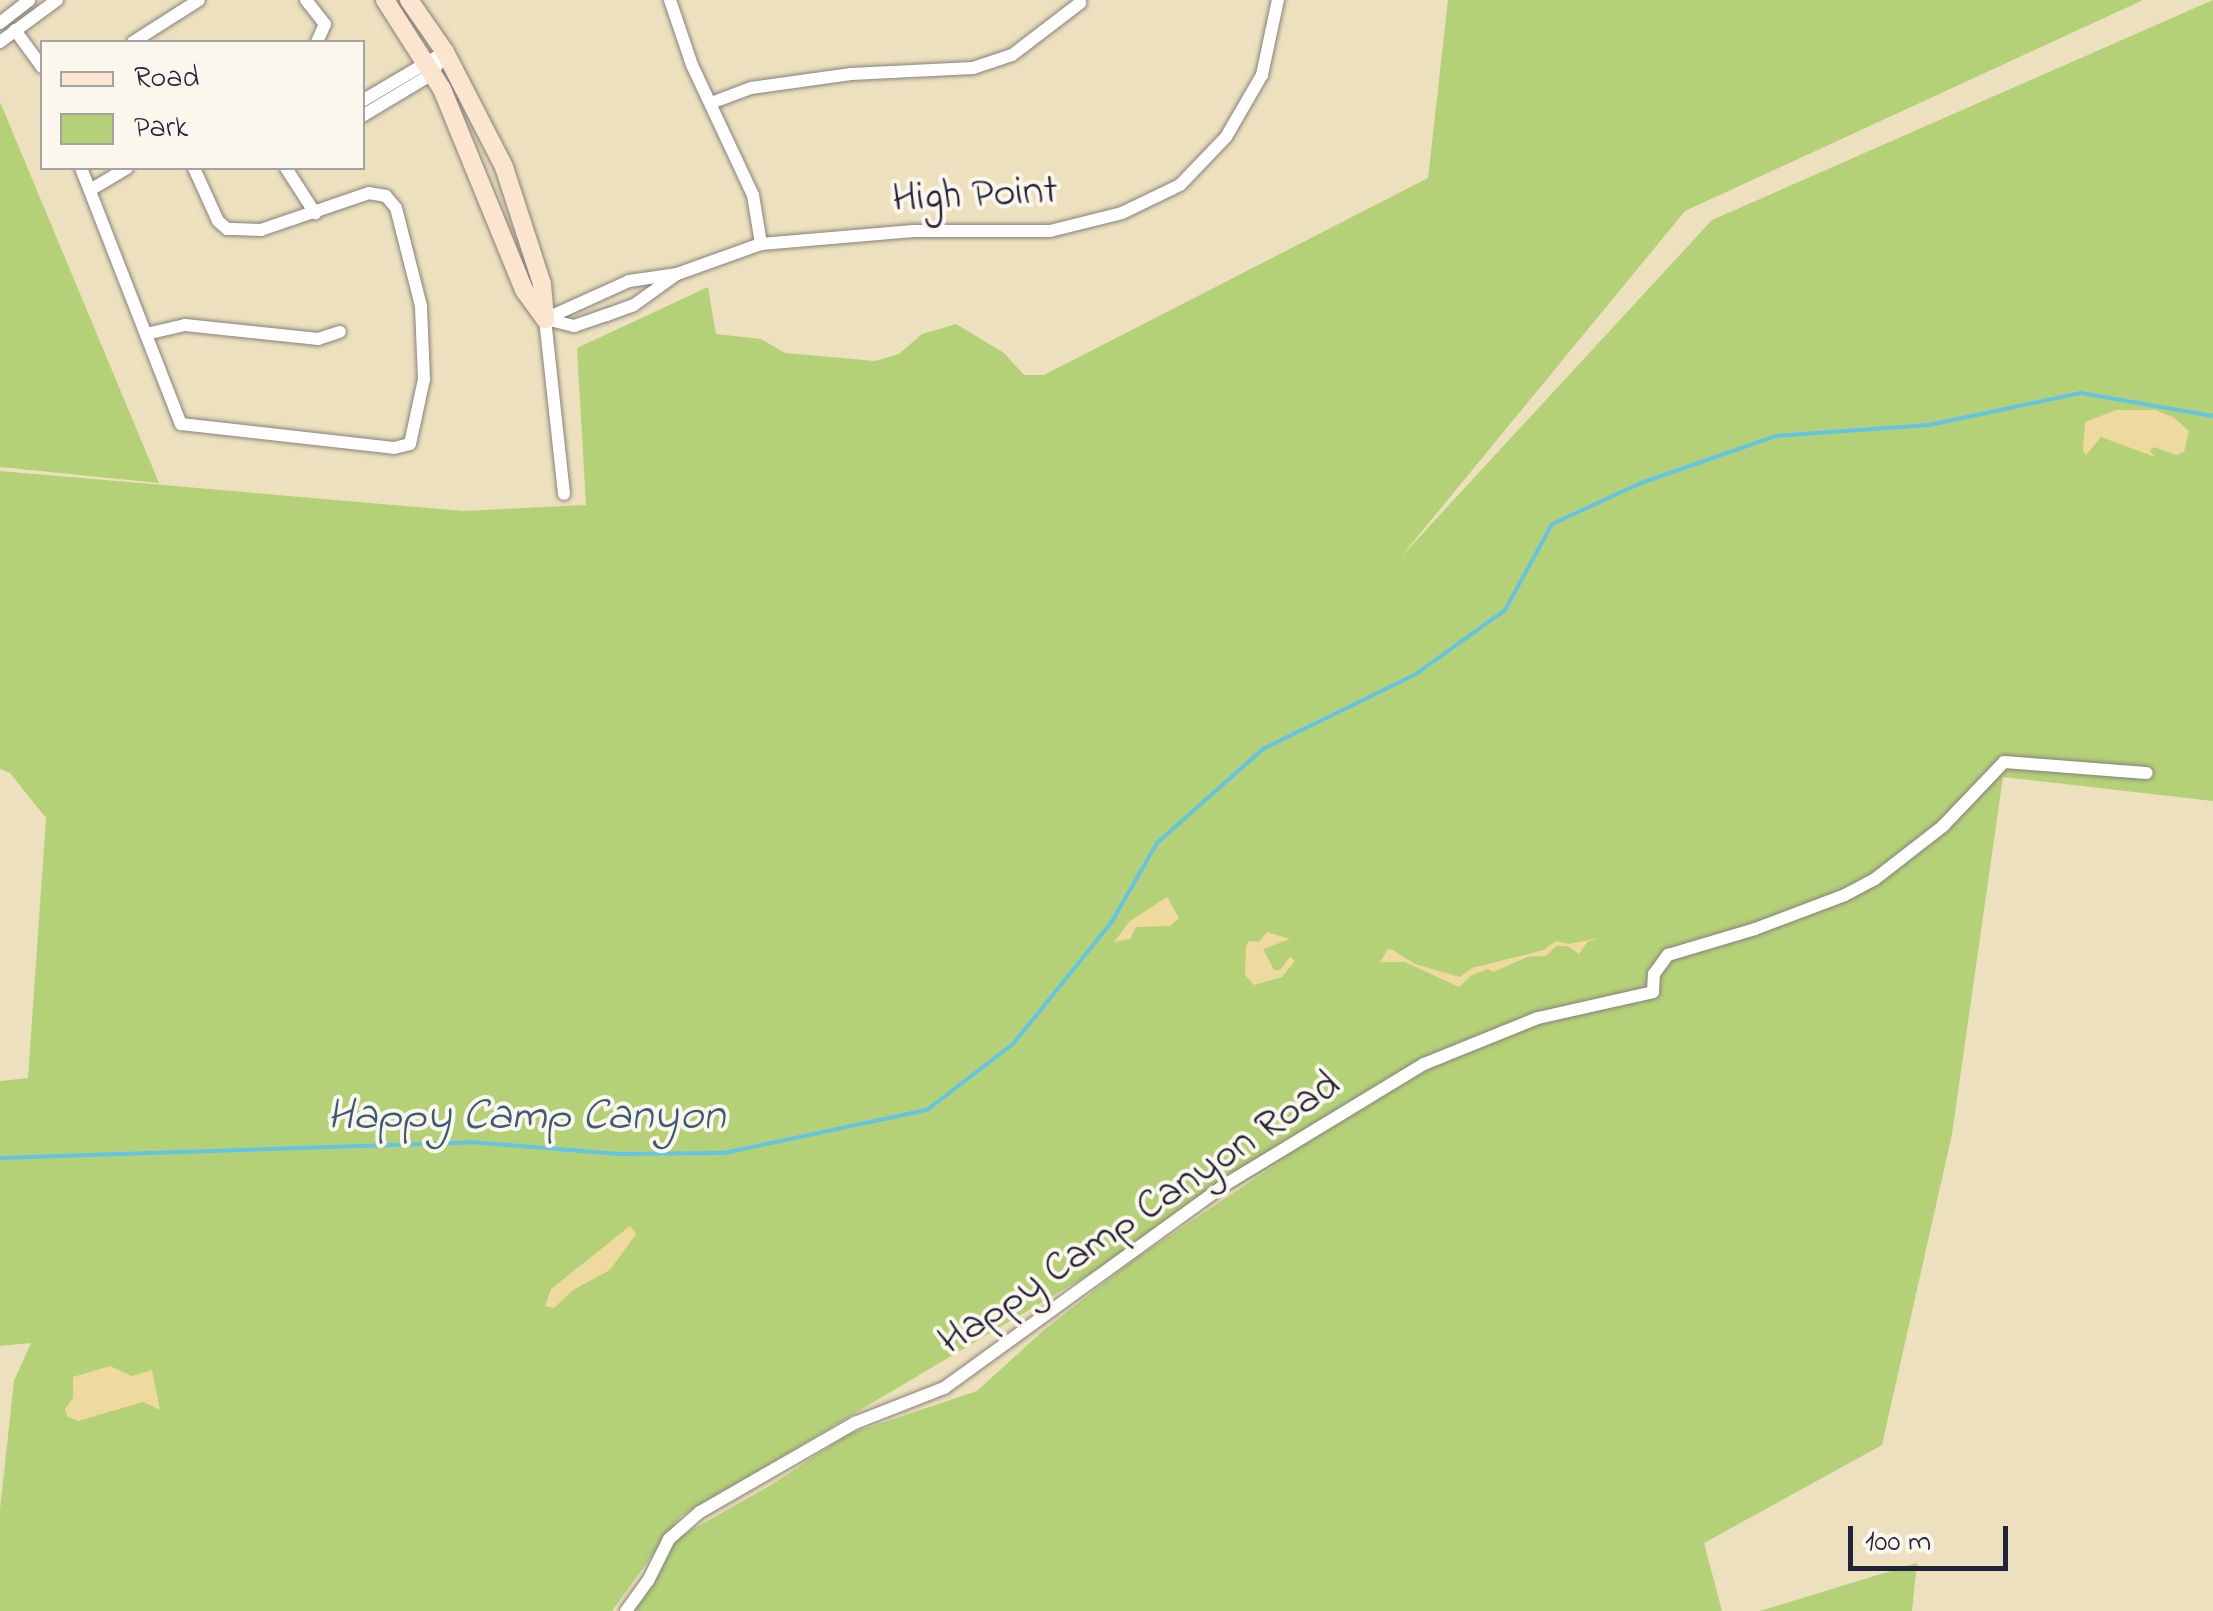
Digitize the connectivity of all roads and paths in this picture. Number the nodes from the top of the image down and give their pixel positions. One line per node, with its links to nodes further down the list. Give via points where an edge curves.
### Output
1 (29, 0): 10 (street)
2 (56, 0): 11 (street)
3 (199, 0): 12 (street)
4 (306, 0): 13 (street, via 325,24)
5 (385, 0): 17 (street)
6 (409, 0): 15 (street)
7 (670, 0): 19 (street)
8 (1278, 0): 27 (street, High Point, via 1262,75 1226,137 1180,185 1122,214 1050,231 913,231)
9 (1080, 3): 19 (street, via 1012,55 973,68 851,74 751,88)
10 (0, 22)
11 (15, 30): 14 (street); 16 (street)
12 (136, 40)
13 (318, 40)
14 (0, 42)
15 (445, 52): 17 (street); 31 (street, via 504,166 542,284)
16 (40, 64)
17 (428, 68): 18 (street); 20 (street); 31 (street, via 492,201 524,290)
18 (365, 100)
19 (711, 103): 27 (street, via 753,195)
20 (365, 114)
21 (82, 170): 25 (street)
22 (123, 170): 25 (street)
23 (195, 170): 26 (street, via 227,229 261,230)
24 (287, 170): 26 (street)
25 (90, 190): 33 (street)
26 (315, 213): 33 (street, via 379,194 396,208 422,306 424,379 410,444 394,448 181,424)
27 (761, 244): 28 (street, High Point)
28 (677, 274): 29 (street, High Point); 30 (street, High Point)
29 (636, 281): 30 (street); 31 (street, High Point)
30 (643, 297): 31 (street, High Point, via 574,326)
31 (546, 319): 34 (street)
32 (340, 332): 33 (street, via 318,339 186,325)
33 (146, 334)
34 (564, 494)
35 (2147, 773): 36 (street, Happy Camp Canyon Road, via 2004,762 1942,826 1845,895 1668,955 1654,974 1653,992 1538,1018 1424,1064 1223,1186 944,1388 854,1423 700,1512 669,1540)
36 (626, 1611)

